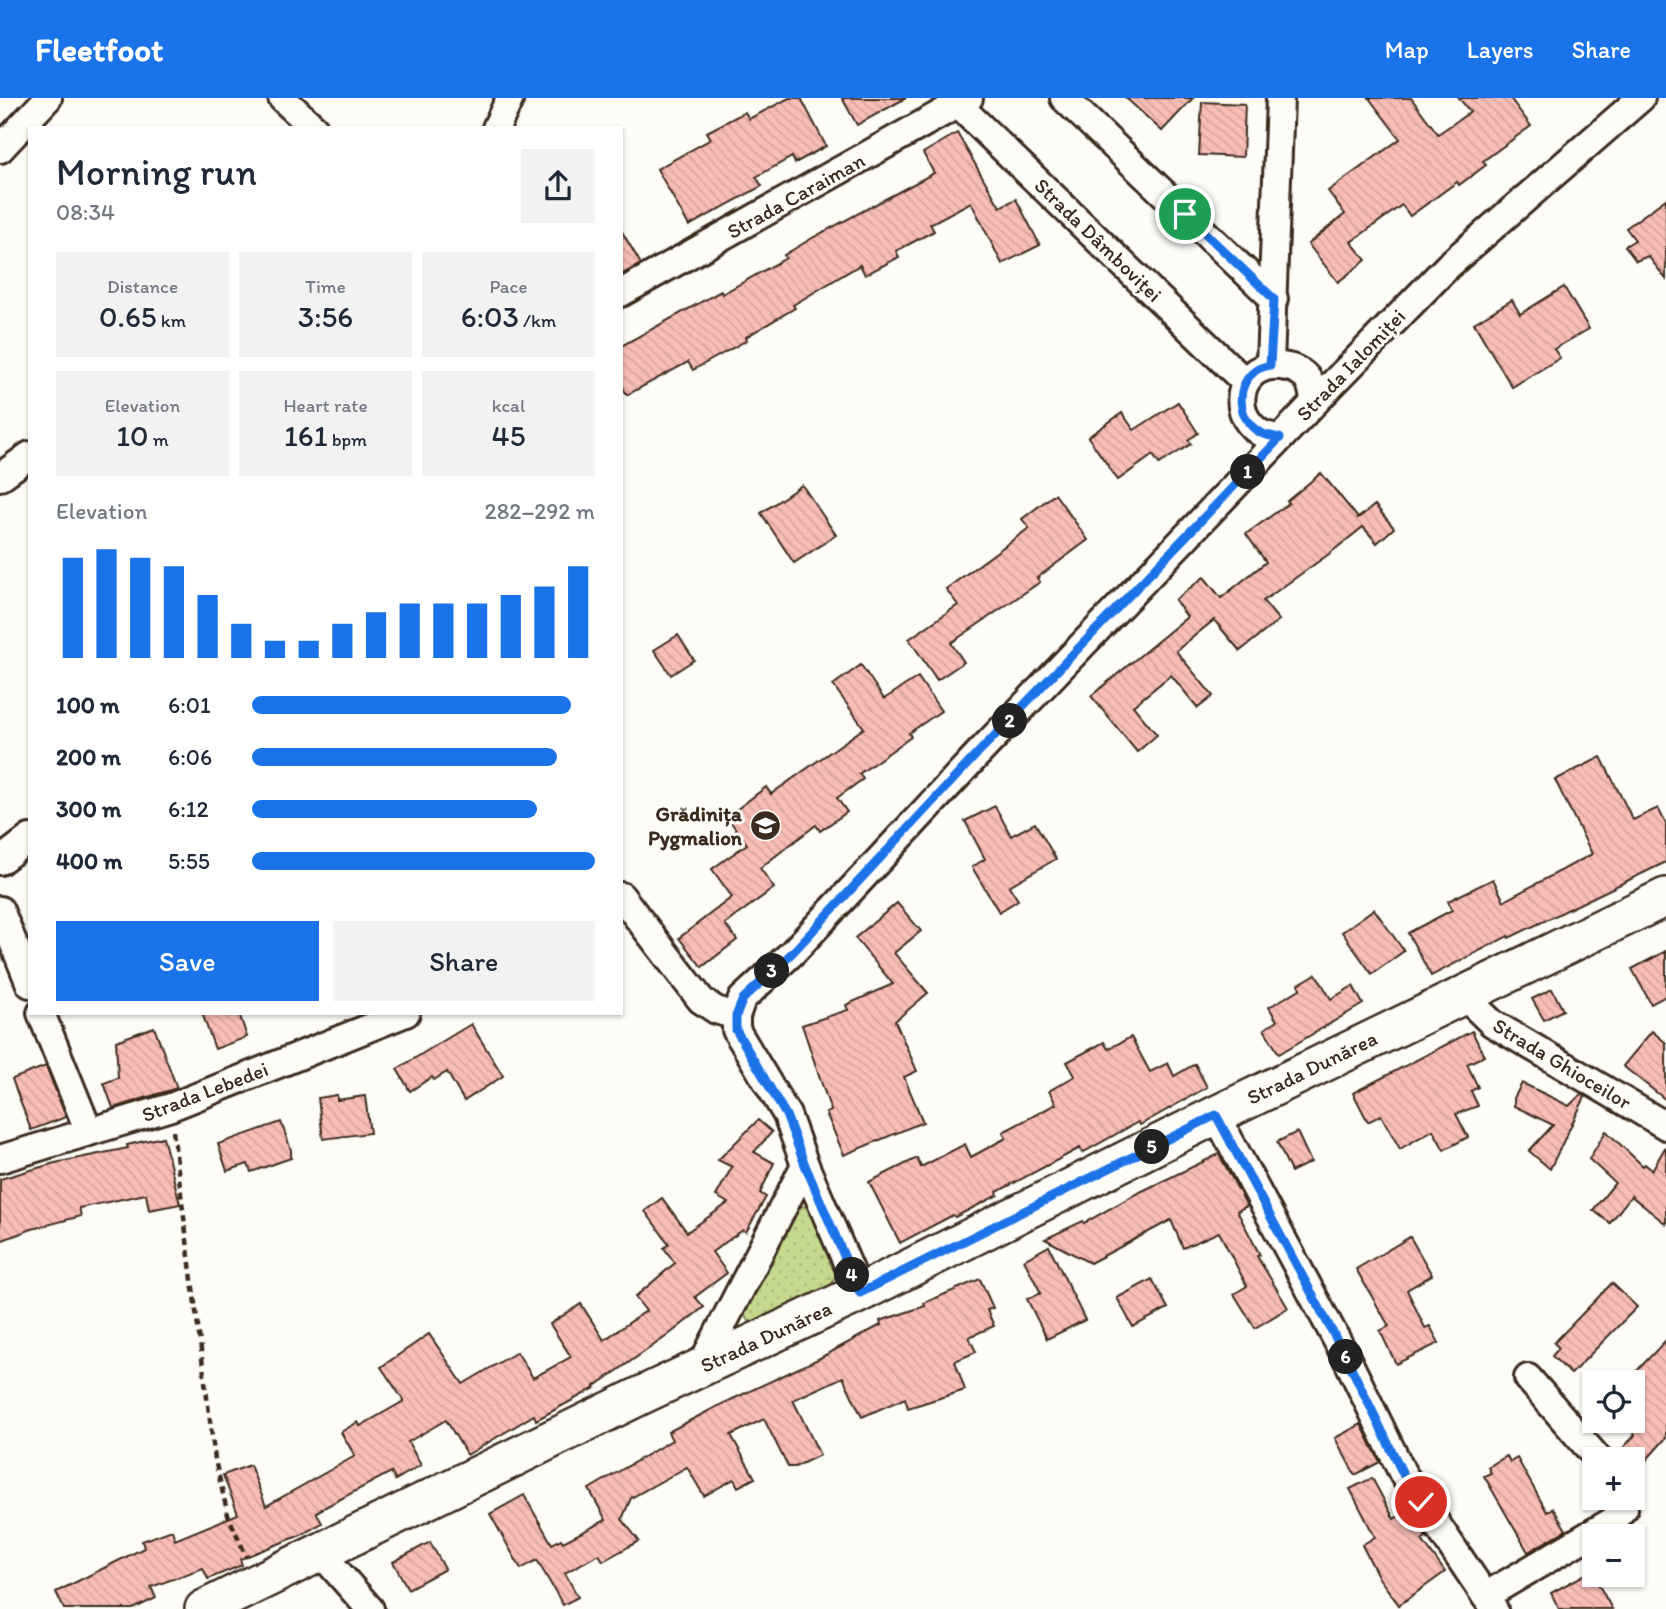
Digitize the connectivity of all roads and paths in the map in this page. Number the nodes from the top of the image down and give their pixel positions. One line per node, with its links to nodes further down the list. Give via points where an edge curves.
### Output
1 (48, 98): 10 (street)
2 (282, 98): 8 (street)
3 (510, 98): 9 (street)
4 (1064, 98): 12 (street)
5 (1281, 98): 12 (street)
6 (1641, 98): 15 (street, Strada Ialomiței, via 1449,265)
7 (960, 101): 11 (street, Strada Caraiman); 14 (street, Strada Dâmboviței)
8 (312, 126)
9 (497, 126)
10 (0, 149)
11 (623, 292)
12 (1274, 299): 13 (street)
13 (1270, 365): 14 (street, via 1256,370); 15 (street, via 1292,367 1309,381)
14 (1245, 382): 16 (street, via 1240,401 1246,421 1261,434)
15 (1315, 402): 16 (street, Strada Ialomiței)
16 (1280, 438): 29 (street, Strada Ialomiței, via 793,952 743,999)
17 (28, 456): 18 (street)
18 (0, 477)
19 (28, 840): 20 (street)
20 (0, 861)
21 (1666, 897): 26 (street, Strada Dunărea)
22 (623, 902): 24 (street)
23 (0, 910): 25 (street)
24 (630, 925): 29 (street, via 701,1000)
25 (28, 979)
26 (1463, 995): 31 (street, Strada Dunărea); 32 (street, Strada Ghioceilor, via 1492,1023)
27 (42, 1015): 33 (street)
28 (401, 1015): 30 (street, Strada Lebedei)
29 (736, 1016): 35 (street, via 736,1030 786,1115)
30 (171, 1107): 33 (street, Strada Lebedei); 42 (path, via 215,1460 228,1515)
31 (1216, 1115): 36 (street, Strada Dunărea); 43 (street, via 1403,1474)
32 (1666, 1126)
33 (89, 1132): 34 (street, Strada Lebedei)
34 (0, 1159)
35 (805, 1165): 36 (street); 37 (street)
36 (860, 1293): 37 (street, Strada Dunărea)
37 (700, 1368): 41 (street, Strada Dunărea)
38 (1528, 1378): 39 (street)
39 (1588, 1447)
40 (1622, 1510): 43 (street)
41 (320, 1552): 44 (street, Strada Dunărea); 45 (street)
42 (250, 1565)
43 (1490, 1602)
44 (204, 1609)
45 (370, 1609)

